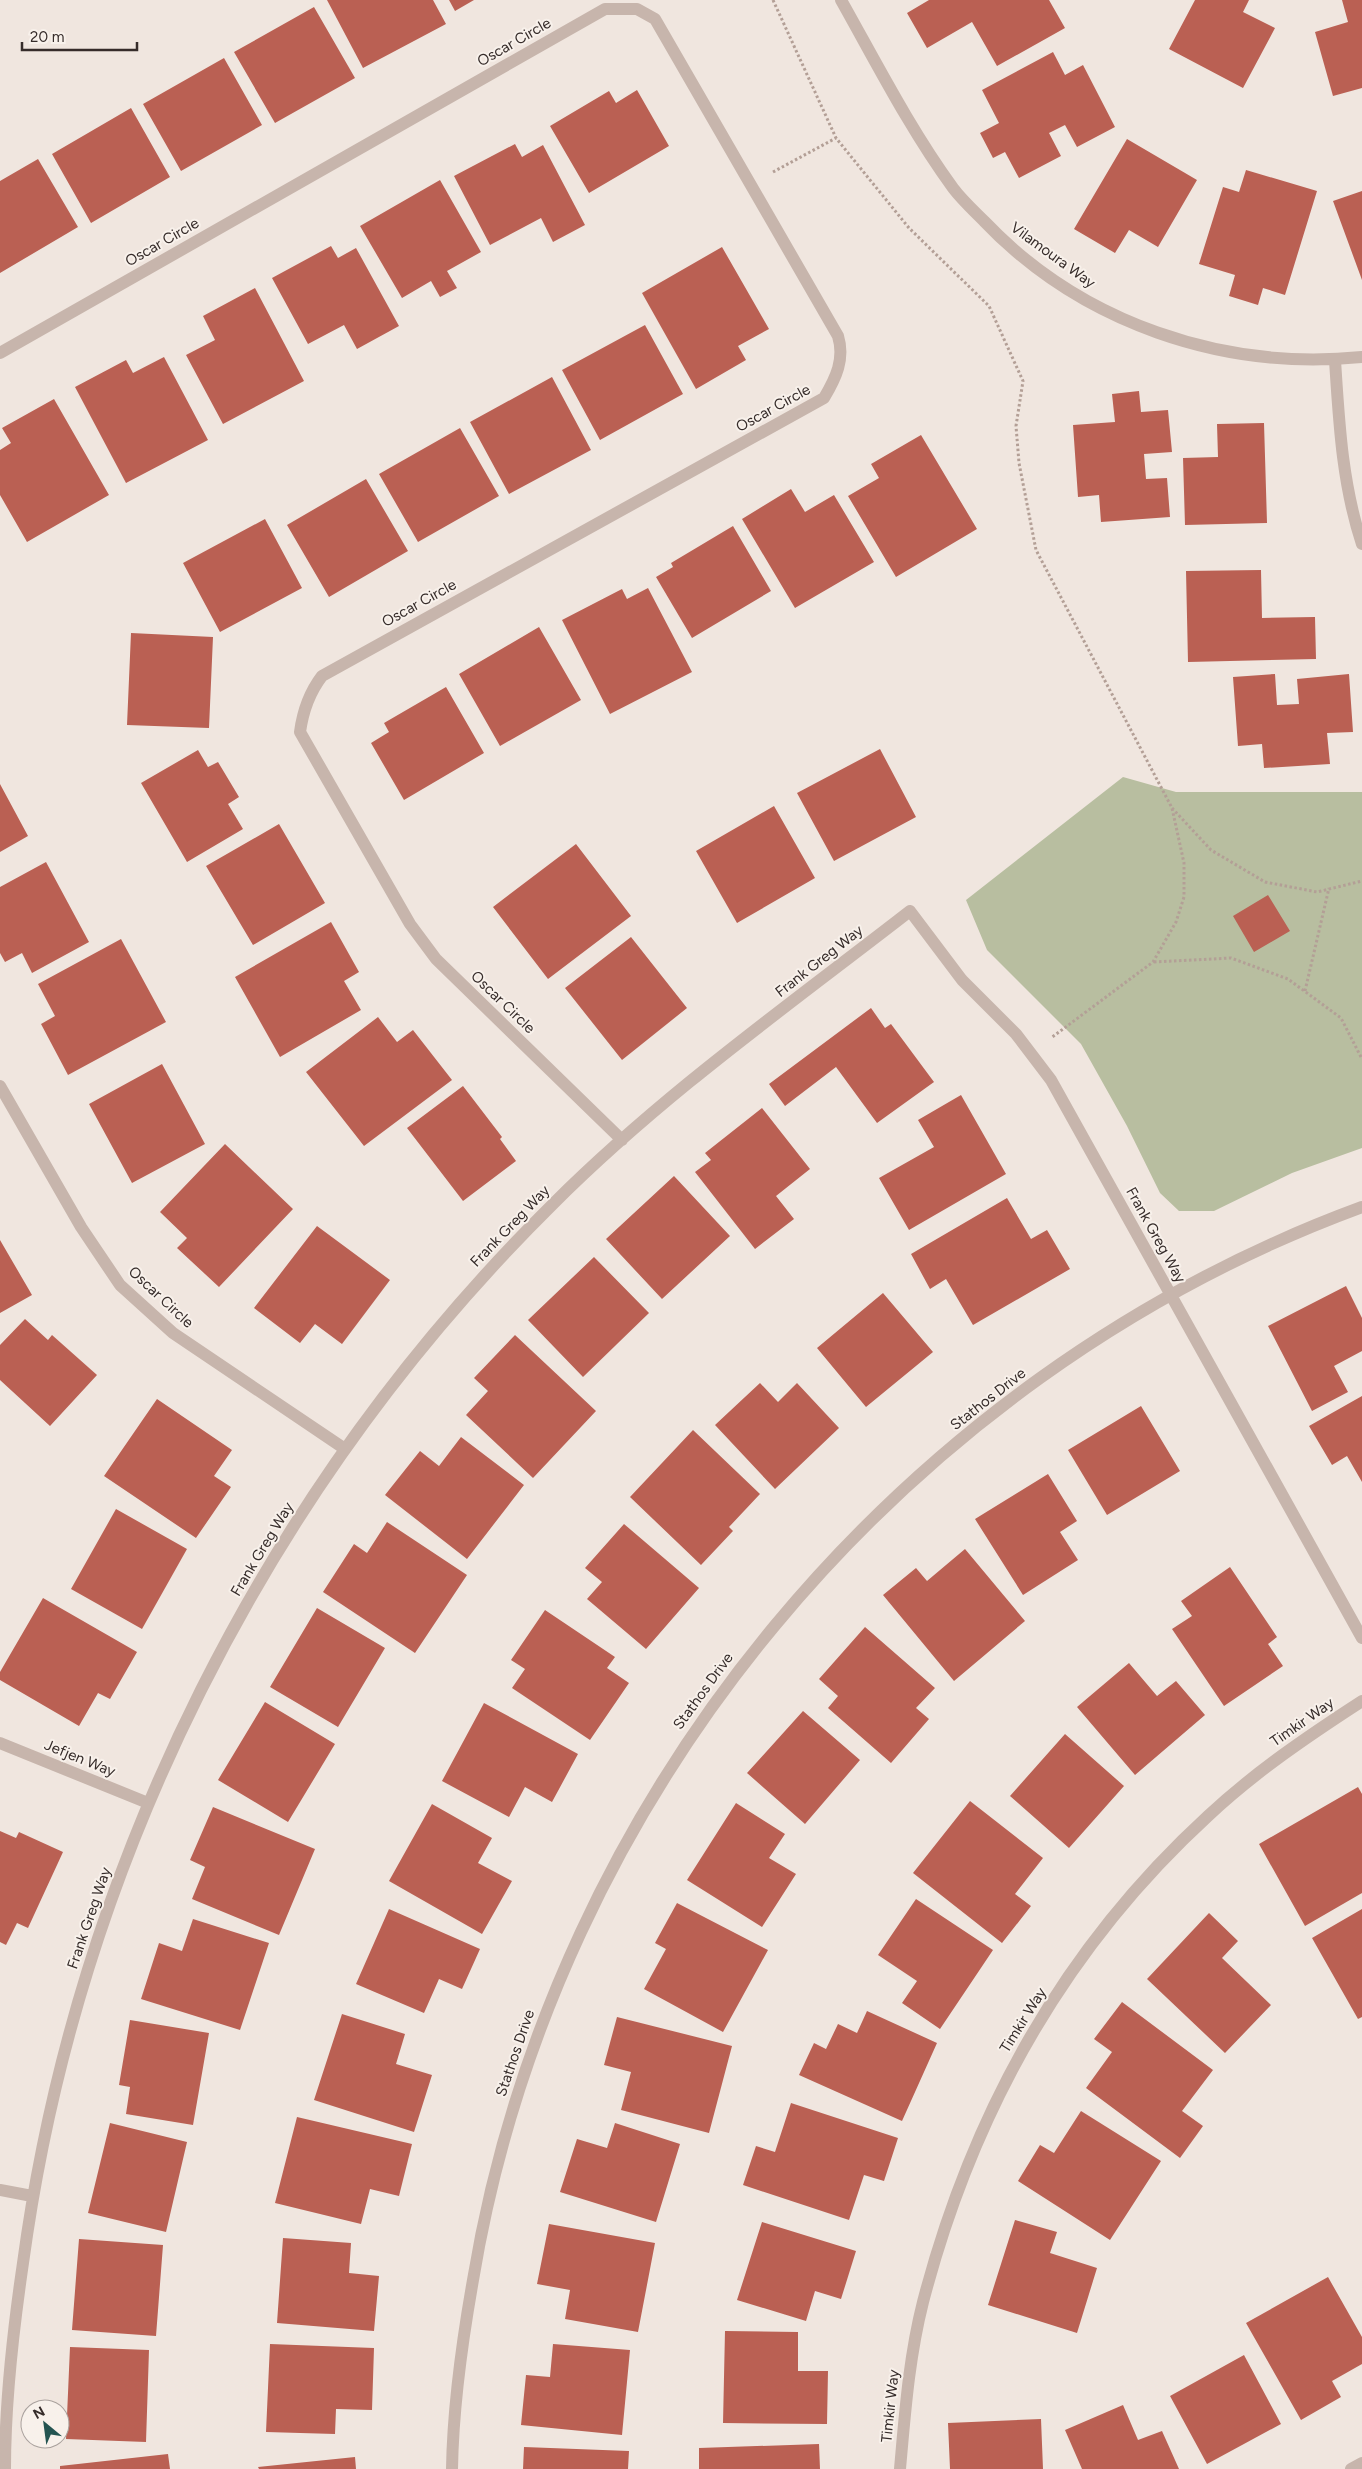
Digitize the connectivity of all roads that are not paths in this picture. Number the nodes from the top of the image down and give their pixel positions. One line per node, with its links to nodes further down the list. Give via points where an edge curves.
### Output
1 (841, 0): 4 (street, Vilamoura Way, via 912,127 954,190 1007,245 1068,291 1112,316 1159,335 1233,354)
2 (0, 353): 7 (street, Oscar Circle, via 605,9 637,9 655,19 838,336 842,349 837,376 824,398 322,676 303,710 300,732 410,924 436,959)
3 (1362, 357): 4 (street, Vilamoura Way)
4 (1335, 360): 5 (street, via 1340,442 1353,517)
5 (1362, 544)
6 (0, 1086): 10 (street, Oscar Circle, via 81,1227 120,1285 173,1333)
7 (622, 1140): 9 (street, Frank Greg Way, via 688,1083 910,911 962,980 1016,1034 1051,1080); 10 (street, Frank Greg Way, via 554,1203 490,1270 429,1339)
8 (1362, 1207): 9 (street, Stathos Drive, via 1328,1219)
9 (1171, 1295): 11 (street, Frank Greg Way); 19 (street, Stathos Drive, via 1095,1340 994,1412 886,1504 824,1566 738,1668 640,1815 579,1933 560,1978 503,2141 481,2227 460,2358)
10 (344, 1449): 14 (street, Frank Greg Way, via 277,1552 208,1675)
11 (1362, 1638)
12 (1362, 1701): 20 (street, Timkir Way, via 1291,1747 1201,1822 1133,1892 1088,1948 1028,2038 994,2101 953,2200 923,2304 909,2374)
13 (0, 1743): 14 (street, Jefjen Way)
14 (148, 1803): 16 (street, Frank Greg Way, via 94,1947 52,2095)
15 (0, 2190): 16 (street)
16 (32, 2196): 18 (street, Frank Greg Way, via 12,2342)
17 (1362, 2463): 21 (street)
18 (5, 2469)
19 (452, 2469)
20 (900, 2469)
21 (1351, 2469)

